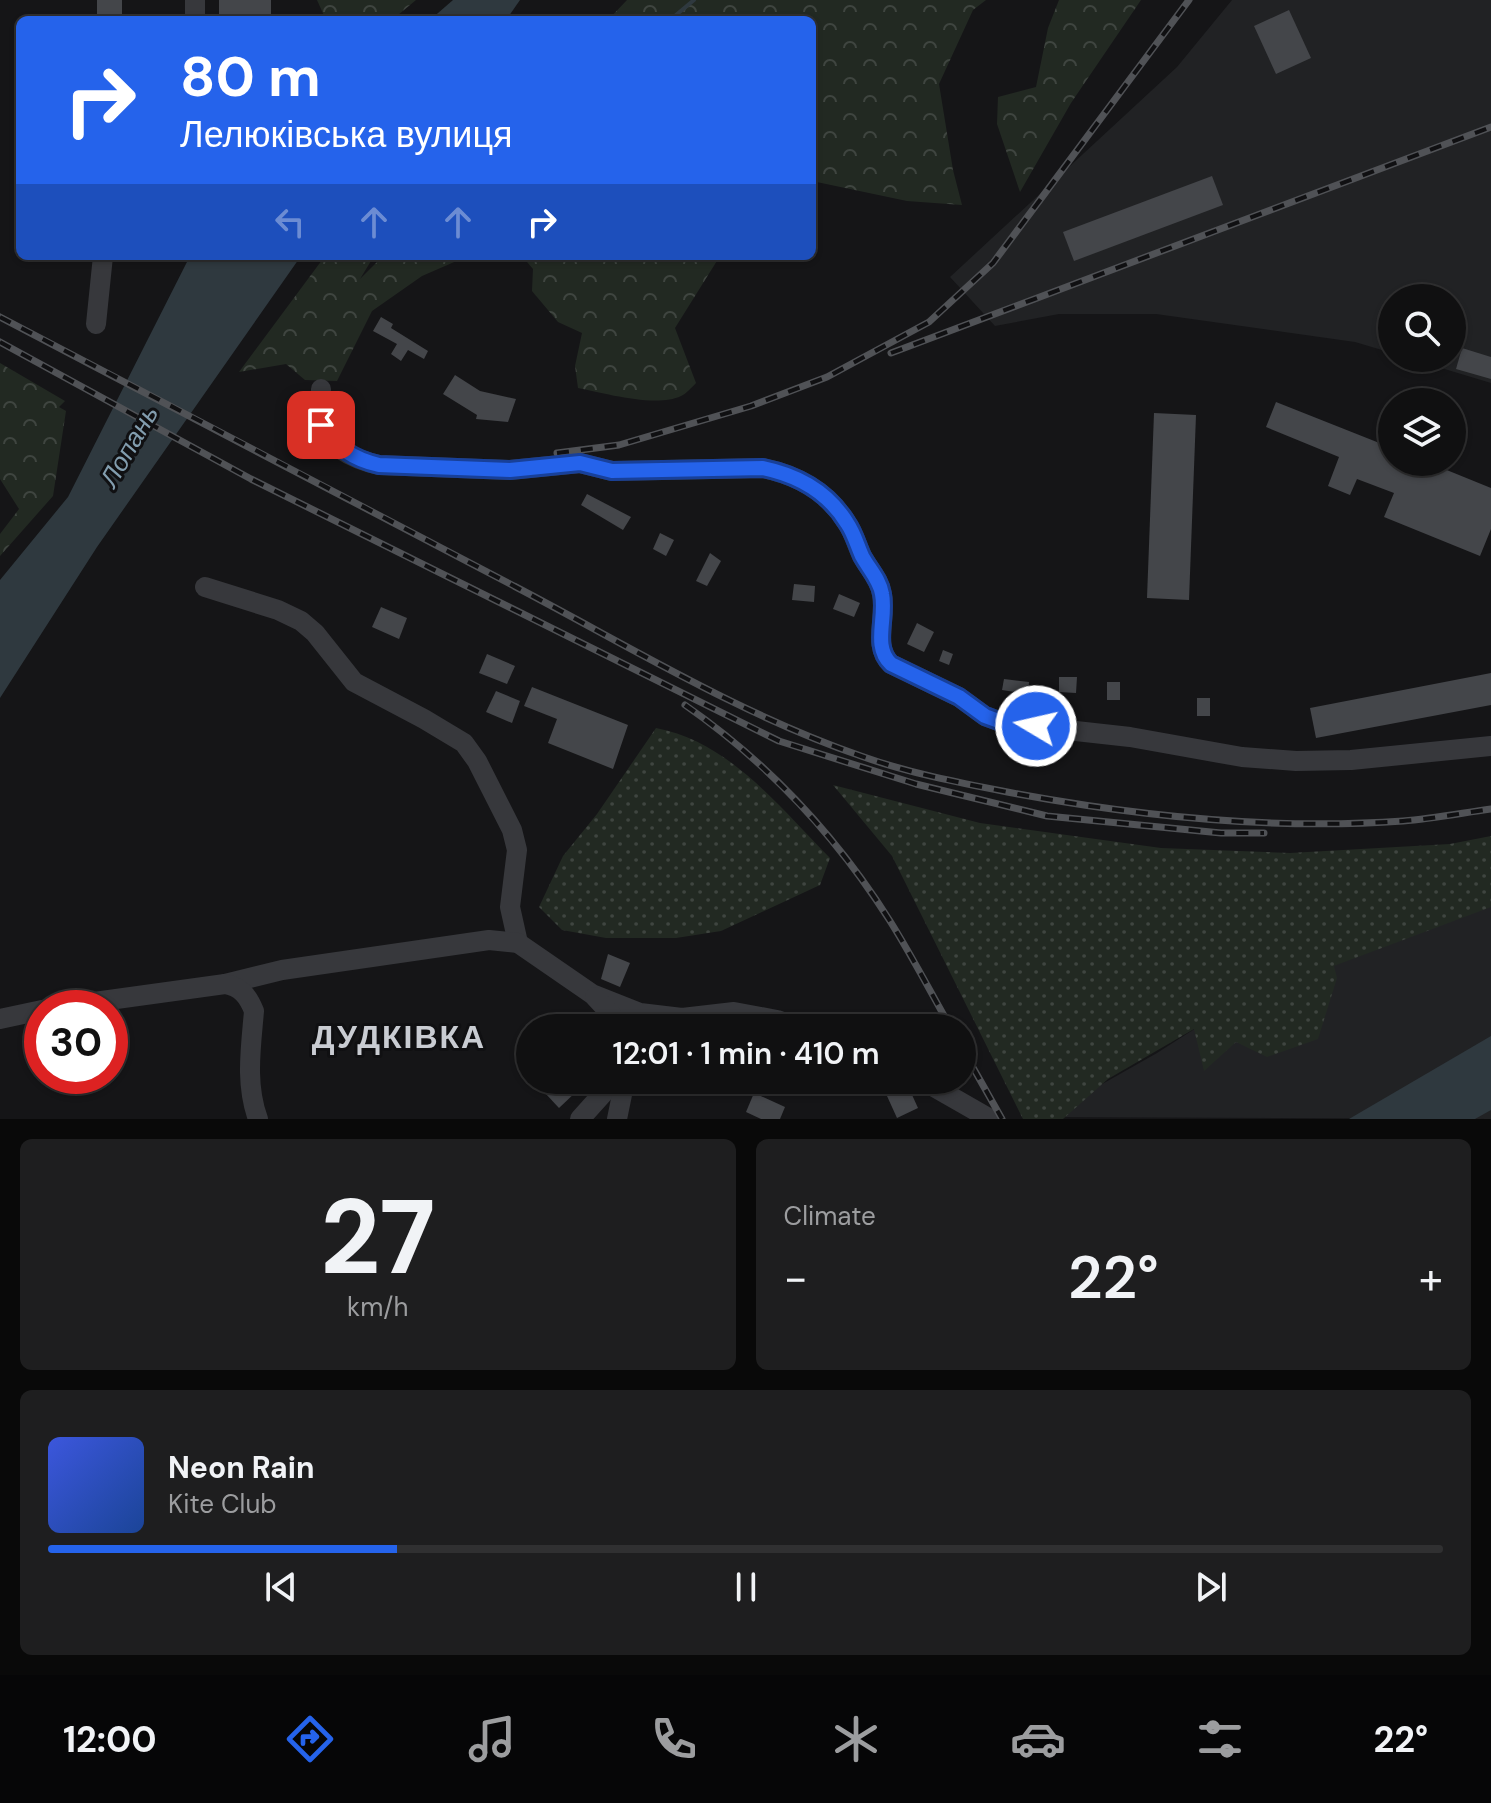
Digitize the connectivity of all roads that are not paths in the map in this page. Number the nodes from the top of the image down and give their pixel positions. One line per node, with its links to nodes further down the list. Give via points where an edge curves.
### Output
1 (103, 260): 2 (street)
2 (96, 324)
3 (321, 389): 5 (street, via 321,425 331,440 345,453 379,465 510,470 580,463 612,471 763,468 805,481 846,521 882,593 883,657 1004,723 1296,761)
4 (205, 587): 6 (street, via 301,621 354,682 464,743 512,830 517,850 510,907)
5 (1491, 746)
6 (518, 943): 7 (street, via 474,942 282,970); 8 (street)
7 (225, 984): 9 (street); 19 (street, via 243,992 254,1011 250,1077)
8 (592, 994): 11 (street); 12 (street)
9 (128, 997)
10 (24, 1014): 15 (street)
11 (611, 1014)
12 (644, 1014)
13 (723, 1014): 14 (street)
14 (745, 1014)
15 (0, 1019)
16 (602, 1094): 20 (street)
17 (622, 1094): 21 (street)
18 (946, 1094): 22 (street)
19 (258, 1119)
20 (580, 1119)
21 (617, 1119)
22 (990, 1119)

